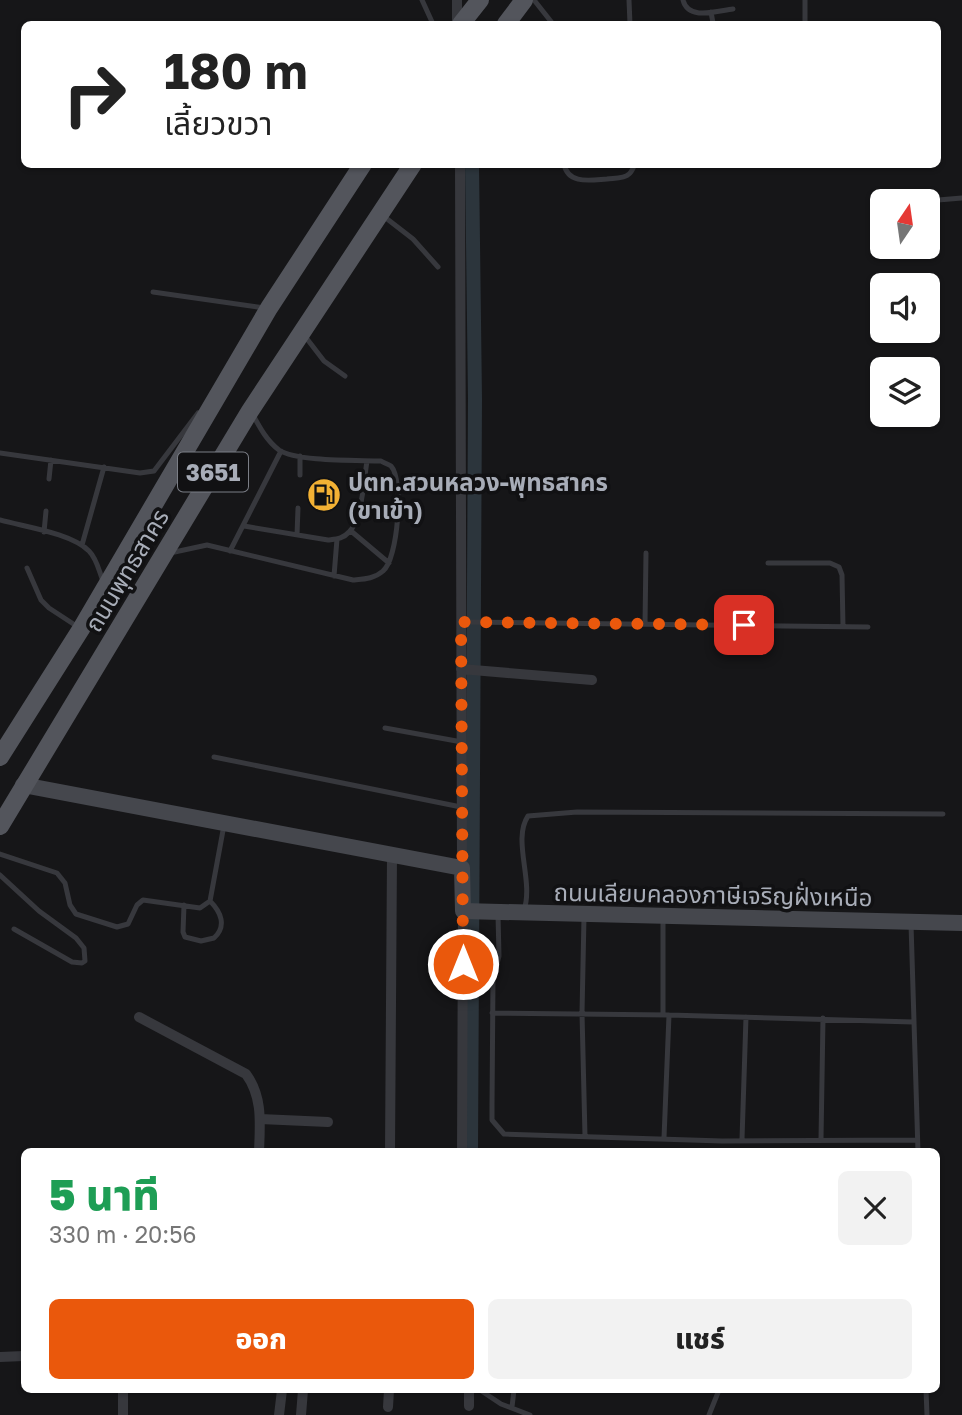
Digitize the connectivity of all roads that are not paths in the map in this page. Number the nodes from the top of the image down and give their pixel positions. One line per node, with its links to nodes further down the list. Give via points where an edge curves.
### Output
1 (422, 0): 11 (lane)
2 (457, 0): 12 (street)
3 (480, 0): 13 (main road)
4 (524, 0): 14 (main road)
5 (534, 0): 15 (lane)
6 (629, 0): 16 (lane)
7 (683, 0): 10 (lane, via 691,12)
8 (805, 0): 18 (lane)
9 (733, 9): 10 (lane)
10 (711, 12): 17 (lane)
11 (432, 21)
12 (459, 21)
13 (462, 21)
14 (508, 21)
15 (551, 21)
16 (630, 21)
17 (713, 21)
18 (804, 21)
19 (360, 168): 29 (main road, ถนนพุทธสาคร / 3651)
20 (410, 168): 26 (main road, ถนนพุทธสาคร / 3651)
21 (460, 168): 59 (street)
22 (565, 168): 23 (lane, via 581,181 623,178)
23 (633, 168)
24 (962, 198): 25 (lane)
25 (940, 200)
26 (381, 214): 27 (lane); 30 (main road, ถนนพุทธสาคร / 3651)
27 (438, 267)
28 (153, 292): 29 (lane)
29 (269, 309): 31 (main road, ถนนพุทธสาคร / 3651)
30 (302, 333): 32 (lane, via 324,361); 33 (main road, ถนนพุทธสาคร / 3651)
31 (241, 358): 39 (lane, via 154,471); 58 (main road, ถนนพุทธสาคร / 3651)
32 (345, 376)
33 (250, 411): 34 (lane, via 267,439); 53 (main road, ถนนพุทธสาคร / 3651)
34 (281, 451): 36 (lane); 45 (lane)
35 (0, 453): 37 (lane)
36 (300, 456): 38 (lane); 40 (lane)
37 (51, 460): 39 (lane); 41 (lane)
38 (367, 461): 46 (lane); 54 (lane, via 391,466 396,478 397,525)
39 (104, 467): 50 (lane)
40 (300, 475)
41 (50, 479)
42 (298, 508): 48 (lane)
43 (46, 511): 47 (lane)
44 (0, 520): 47 (lane)
45 (244, 526): 48 (lane); 51 (lane)
46 (351, 531): 49 (lane); 54 (lane)
47 (44, 532): 50 (lane)
48 (297, 535): 49 (lane)
49 (337, 539): 57 (lane)
50 (82, 545): 58 (lane, via 96,559)
51 (230, 551): 53 (lane, via 207,545); 57 (lane)
52 (646, 553): 60 (lane)
53 (163, 554): 70 (main road, ถนนพุทธสาคร / 3651)
54 (389, 563): 57 (lane, via 371,578)
55 (768, 563): 61 (lane, via 839,567)
56 (27, 568): 63 (lane, via 48,608)
57 (334, 576)
58 (104, 588): 63 (main road, ถนนพุทธสาคร / 3651)
59 (461, 622): 60 (lane); 64 (street)
60 (645, 624): 61 (lane)
61 (843, 627): 62 (lane)
62 (868, 627)
63 (81, 629): 68 (main road, ถนนพุทธสาคร / 3651)
64 (461, 669): 65 (street); 67 (street)
65 (592, 680)
66 (385, 728): 67 (lane)
67 (462, 742): 71 (street)
68 (0, 757)
69 (214, 757): 71 (lane)
70 (23, 785): 73 (main road); 74 (main road, ถนนพุทธสาคร / 3651)
71 (462, 808): 77 (street)
72 (943, 814): 83 (lane, via 577,812 528,816 522,829 529,891)
73 (224, 824): 76 (main road); 79 (lane)
74 (0, 826)
75 (0, 854): 80 (lane, via 57,873 76,914 117,927 128,924 143,900)
76 (392, 855): 77 (main road); 104 (street)
77 (462, 868): 81 (main road)
78 (0, 875): 88 (lane, via 76,938 85,948 85,961 72,962)
79 (210, 901): 80 (lane, via 200,908); 80 (lane, via 221,916 220,930 214,938 201,941 183,932)
80 (184, 905)
81 (463, 911): 82 (main road, ถนนเลียบคลองภาษีเจริญฝั่งเหนือ); 105 (street)
82 (498, 912): 83 (main road, ถนนเลียบคลองภาษีเจริญฝั่งเหนือ); 89 (lane, via 499,956)
83 (523, 912): 84 (main road, ถนนเลียบคลองภาษีเจริญฝั่งเหนือ)
84 (584, 914): 85 (main road, ถนนเลียบคลองภาษีเจริญฝั่งเหนือ); 90 (lane)
85 (663, 915): 86 (main road, ถนนเลียบคลองภาษีเจริญฝั่งเหนือ); 91 (lane)
86 (911, 920): 87 (main road, ถนนเลียบคลองภาษีเจริญฝั่งเหนือ); 95 (lane)
87 (962, 923)
88 (14, 929)
89 (492, 1013): 90 (lane); 98 (lane, via 492,1120 497,1128 519,1136)
90 (582, 1013): 91 (lane); 98 (lane)
91 (666, 1015): 93 (lane); 99 (lane)
92 (139, 1017): 96 (street, via 246,1074 255,1086)
93 (746, 1017): 94 (lane); 100 (lane)
94 (823, 1018): 95 (lane); 101 (lane)
95 (913, 1022): 102 (lane)
96 (260, 1119): 97 (street); 103 (street)
97 (328, 1122)
98 (585, 1136): 99 (lane)
99 (664, 1138): 100 (lane)
100 (742, 1139): 101 (lane)
101 (821, 1139): 102 (lane)
102 (917, 1140): 106 (lane)
103 (258, 1148)
104 (390, 1148)
105 (463, 1148)
106 (918, 1148)
107 (21, 1356): 108 (street)
108 (0, 1357)
109 (123, 1393): 120 (street)
110 (282, 1393): 121 (street)
111 (303, 1393): 122 (street)
112 (388, 1393): 118 (street)
113 (469, 1393): 117 (street)
114 (484, 1393): 119 (lane)
115 (718, 1393): 124 (lane)
116 (926, 1393): 125 (lane)
117 (469, 1406)
118 (388, 1407)
119 (513, 1410): 123 (lane)
120 (123, 1415)
121 (279, 1415)
122 (301, 1415)
123 (530, 1415)
124 (709, 1415)
125 (927, 1415)

